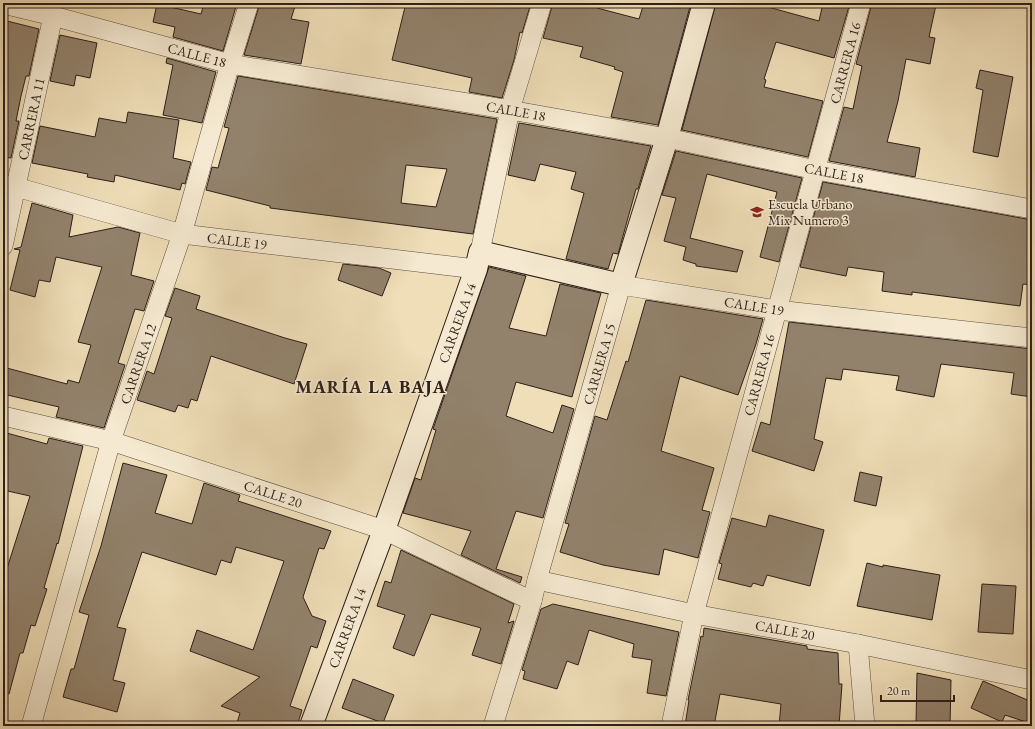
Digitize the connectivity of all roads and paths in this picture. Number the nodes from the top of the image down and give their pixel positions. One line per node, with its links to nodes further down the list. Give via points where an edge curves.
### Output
1 (249, 3): 7 (street, CARRERA 12)
2 (542, 3): 8 (street, CARRERA 14)
3 (704, 3): 9 (street, CARRERA 15)
4 (861, 3): 10 (street, CARRERA 16)
5 (3, 4): 6 (street, CALLE 18)
6 (53, 16): 7 (street, CALLE 18); 11 (street, CARRERA 11)
7 (230, 64): 8 (street, CALLE 18); 13 (street, CARRERA 12)
8 (510, 110): 9 (street, CALLE 18); 15 (street, CARRERA 14)
9 (667, 138): 10 (street, CALLE 18); 16 (street, CARRERA 15)
10 (816, 170): 12 (street, CALLE 18); 17 (street, CARRERA 16)
11 (10, 186): 13 (street, CALLE 19); 14 (street, CARRERA 11)
12 (1032, 209)
13 (182, 234): 15 (street, CALLE 19); 20 (street, CARRERA 12)
14 (3, 246)
15 (478, 261): 16 (street, CALLE 19); 21 (street, CARRERA 14)
16 (621, 285): 17 (street, CALLE 19); 22 (street, CARRERA 15)
17 (777, 310): 18 (street, CALLE 19); 24 (street, CARRERA 16)
18 (1032, 338)
19 (3, 416): 20 (street, CALLE 20)
20 (111, 441): 21 (street, CALLE 20); 27 (street, CARRERA 12)
21 (384, 530): 23 (street, CALLE 20); 28 (street, CARRERA 14)
22 (537, 580): 23 (street, CARRERA 15); 24 (street, CALLE 20)
23 (532, 601): 29 (street, CARRERA 15)
24 (694, 614): 25 (street, CALLE 20); 30 (street, CARRERA 16)
25 (858, 644): 26 (street, CALLE 20); 31 (street)
26 (1032, 680)
27 (31, 726)
28 (311, 726)
29 (493, 726)
30 (671, 726)
31 (865, 726)

